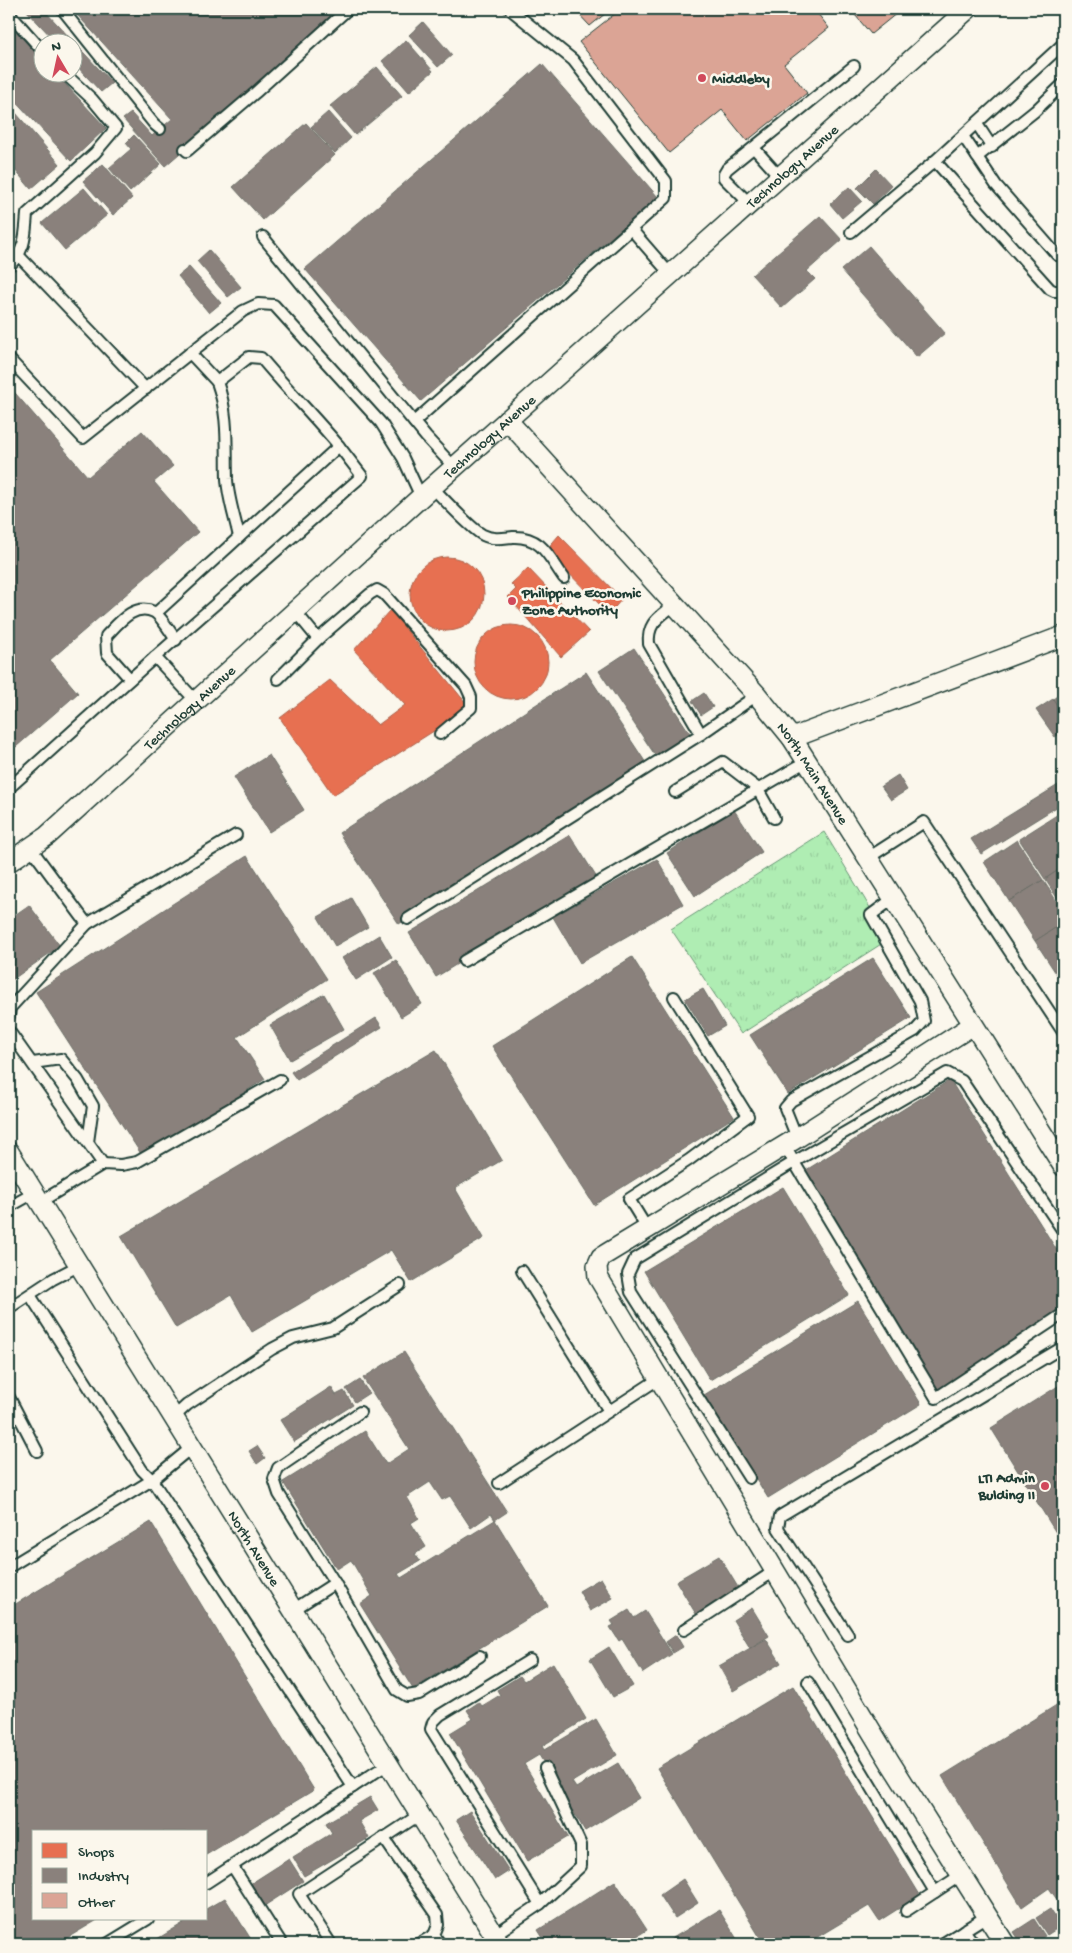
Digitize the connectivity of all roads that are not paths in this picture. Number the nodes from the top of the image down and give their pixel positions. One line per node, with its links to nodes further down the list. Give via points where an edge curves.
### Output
1 (62, 9): 12 (lane)
2 (348, 9): 16 (lane, via 255,93 187,151)
3 (510, 9): 21 (lane, via 573,60 666,182 666,198)
4 (968, 9): 19 (street, Technology Avenue)
5 (9, 14): 6 (lane)
6 (32, 39)
7 (1063, 44): 11 (lane)
8 (854, 66): 15 (lane)
9 (74, 82): 24 (lane, via 116,128 95,153 27,214 24,244)
10 (1063, 84): 14 (lane)
11 (977, 124): 13 (lane); 14 (lane)
12 (160, 129)
13 (963, 136): 17 (lane); 18 (lane)
14 (992, 146): 17 (lane)
15 (754, 148): 19 (lane); 20 (lane, via 724,174 724,178)
16 (185, 149)
17 (977, 158): 25 (lane, via 996,185 1057,255)
18 (935, 162): 22 (lane); 28 (lane, via 1050,289)
19 (780, 177): 20 (street, Technology Avenue)
20 (750, 204): 27 (street, Technology Avenue)
21 (631, 229): 27 (lane); 34 (lane)
22 (850, 232)
23 (263, 237): 34 (lane)
24 (19, 256): 26 (lane); 32 (lane)
25 (1063, 256)
26 (9, 266)
27 (670, 274): 33 (street, Technology Avenue)
28 (1063, 291)
29 (190, 353): 31 (lane); 32 (lane); 37 (lane, via 243,311 258,304 274,305 381,423)
30 (9, 359): 32 (lane, via 83,438)
31 (217, 382): 35 (lane, via 249,357 261,358); 38 (lane, via 226,410 227,481)
32 (146, 389)
33 (507, 420): 36 (street, Technology Avenue); 40 (street, North Main Avenue)
34 (414, 422): 36 (lane)
35 (339, 446): 38 (lane); 45 (lane, via 362,476)
36 (454, 467): 37 (street, Technology Avenue)
37 (426, 492): 39 (lane, via 481,535 495,539 531,538); 41 (street, Technology Avenue)
38 (239, 537): 42 (lane)
39 (564, 578)
40 (675, 604): 49 (street, North Main Avenue); 52 (lane, via 655,620 648,632 649,644)
41 (296, 611): 44 (lane); 50 (street, Technology Avenue)
42 (156, 613): 45 (lane); 47 (lane, via 143,610 125,616 106,636 107,653)
43 (1063, 636): 53 (street)
44 (318, 639): 48 (lane); 51 (lane, via 370,594 377,590 384,594 466,686 471,697 471,708)
45 (176, 640): 46 (lane)
46 (155, 657): 47 (lane); 50 (lane)
47 (130, 679): 55 (lane)
48 (278, 679)
49 (757, 695): 52 (lane); 53 (street, North Main Avenue)
50 (196, 701): 60 (street, Technology Avenue, via 47,836)
51 (440, 734)
52 (701, 734): 64 (lane)
53 (792, 738): 54 (street, North Main Avenue)
54 (807, 761): 56 (lane); 61 (street, North Main Avenue)
55 (9, 788)
56 (757, 788): 57 (lane, via 723,762); 58 (lane); 66 (lane)
57 (675, 792)
58 (774, 818)
59 (236, 835): 65 (lane)
60 (30, 847): 62 (street, Technology Avenue); 65 (lane)
61 (868, 858): 63 (street, North Main Avenue); 71 (lane, via 924,822)
62 (9, 862)
63 (894, 898): 69 (street, North Main Avenue); 75 (lane, via 871,914 920,1001 924,1021 915,1031 791,1101 785,1108)
64 (408, 919)
65 (88, 924): 68 (lane, via 10,1008)
66 (464, 960)
67 (674, 997): 82 (lane, via 748,1116 630,1199)
68 (9, 1016)
69 (974, 1025): 75 (street); 79 (street, North Main Avenue)
70 (9, 1031): 72 (lane)
71 (1063, 1032)
72 (33, 1063): 74 (lane); 74 (lane, via 61,1059 78,1080 93,1106)
73 (280, 1080): 78 (lane, via 137,1162)
74 (88, 1142): 78 (lane)
75 (791, 1142): 77 (lane); 82 (street)
76 (9, 1152): 80 (street, North Avenue)
77 (794, 1162): 83 (lane, via 947,1073 962,1081); 89 (lane, via 936,1398); 98 (lane, via 635,1259 628,1274 631,1292)
78 (103, 1164): 80 (lane)
79 (1063, 1166)
80 (37, 1197): 81 (lane); 84 (street, North Avenue)
81 (9, 1207)
82 (648, 1230): 91 (street, via 601,1257 597,1266 598,1277)
83 (1063, 1231)
84 (80, 1265): 87 (lane); 95 (street, North Avenue)
85 (522, 1272): 93 (lane)
86 (400, 1285): 95 (lane, via 333,1328 293,1338 272,1349)
87 (30, 1295): 88 (lane); 99 (lane, via 142,1470)
88 (9, 1308)
89 (1063, 1314)
90 (1063, 1347): 106 (lane, via 780,1516 778,1528)
91 (660, 1378): 93 (lane); 102 (street)
92 (9, 1397): 97 (lane)
93 (609, 1411): 100 (lane)
94 (360, 1412): 103 (lane, via 278,1468 274,1479 279,1494)
95 (174, 1417): 96 (street, North Avenue)
96 (192, 1447): 99 (lane); 104 (street, North Avenue)
97 (37, 1451)
98 (749, 1478)
99 (152, 1480): 101 (lane); 112 (lane)
100 (499, 1483)
101 (9, 1567)
102 (776, 1570): 105 (lane); 116 (street)
103 (335, 1583): 104 (lane); 107 (lane, via 397,1690 407,1696 419,1694)
104 (293, 1610): 110 (street, North Avenue)
105 (684, 1630)
106 (848, 1635)
107 (480, 1656)
108 (530, 1660): 119 (lane, via 440,1714 431,1729)
109 (808, 1682): 118 (lane)
110 (388, 1764): 112 (lane); 113 (street, North Avenue)
111 (545, 1768): 119 (lane, via 582,1845 582,1866)
112 (353, 1787): 115 (lane)
113 (419, 1815): 114 (lane); 125 (street, North Avenue)
114 (383, 1837): 124 (lane, via 437,1915); 128 (lane, via 299,1894)
115 (233, 1867): 117 (lane); 127 (lane)
116 (961, 1874): 118 (lane); 121 (street)
117 (208, 1882)
118 (935, 1892): 120 (lane)
119 (540, 1904): 125 (lane)
120 (906, 1911)
121 (987, 1916): 123 (lane); 132 (street)
122 (146, 1920): 126 (lane)
123 (964, 1930): 130 (lane); 131 (lane)
124 (437, 1940): 129 (lane)
125 (497, 1940)
126 (107, 1944)
127 (282, 1944)
128 (331, 1944)
129 (418, 1944)
130 (942, 1944)
131 (974, 1944)
132 (1005, 1944)

